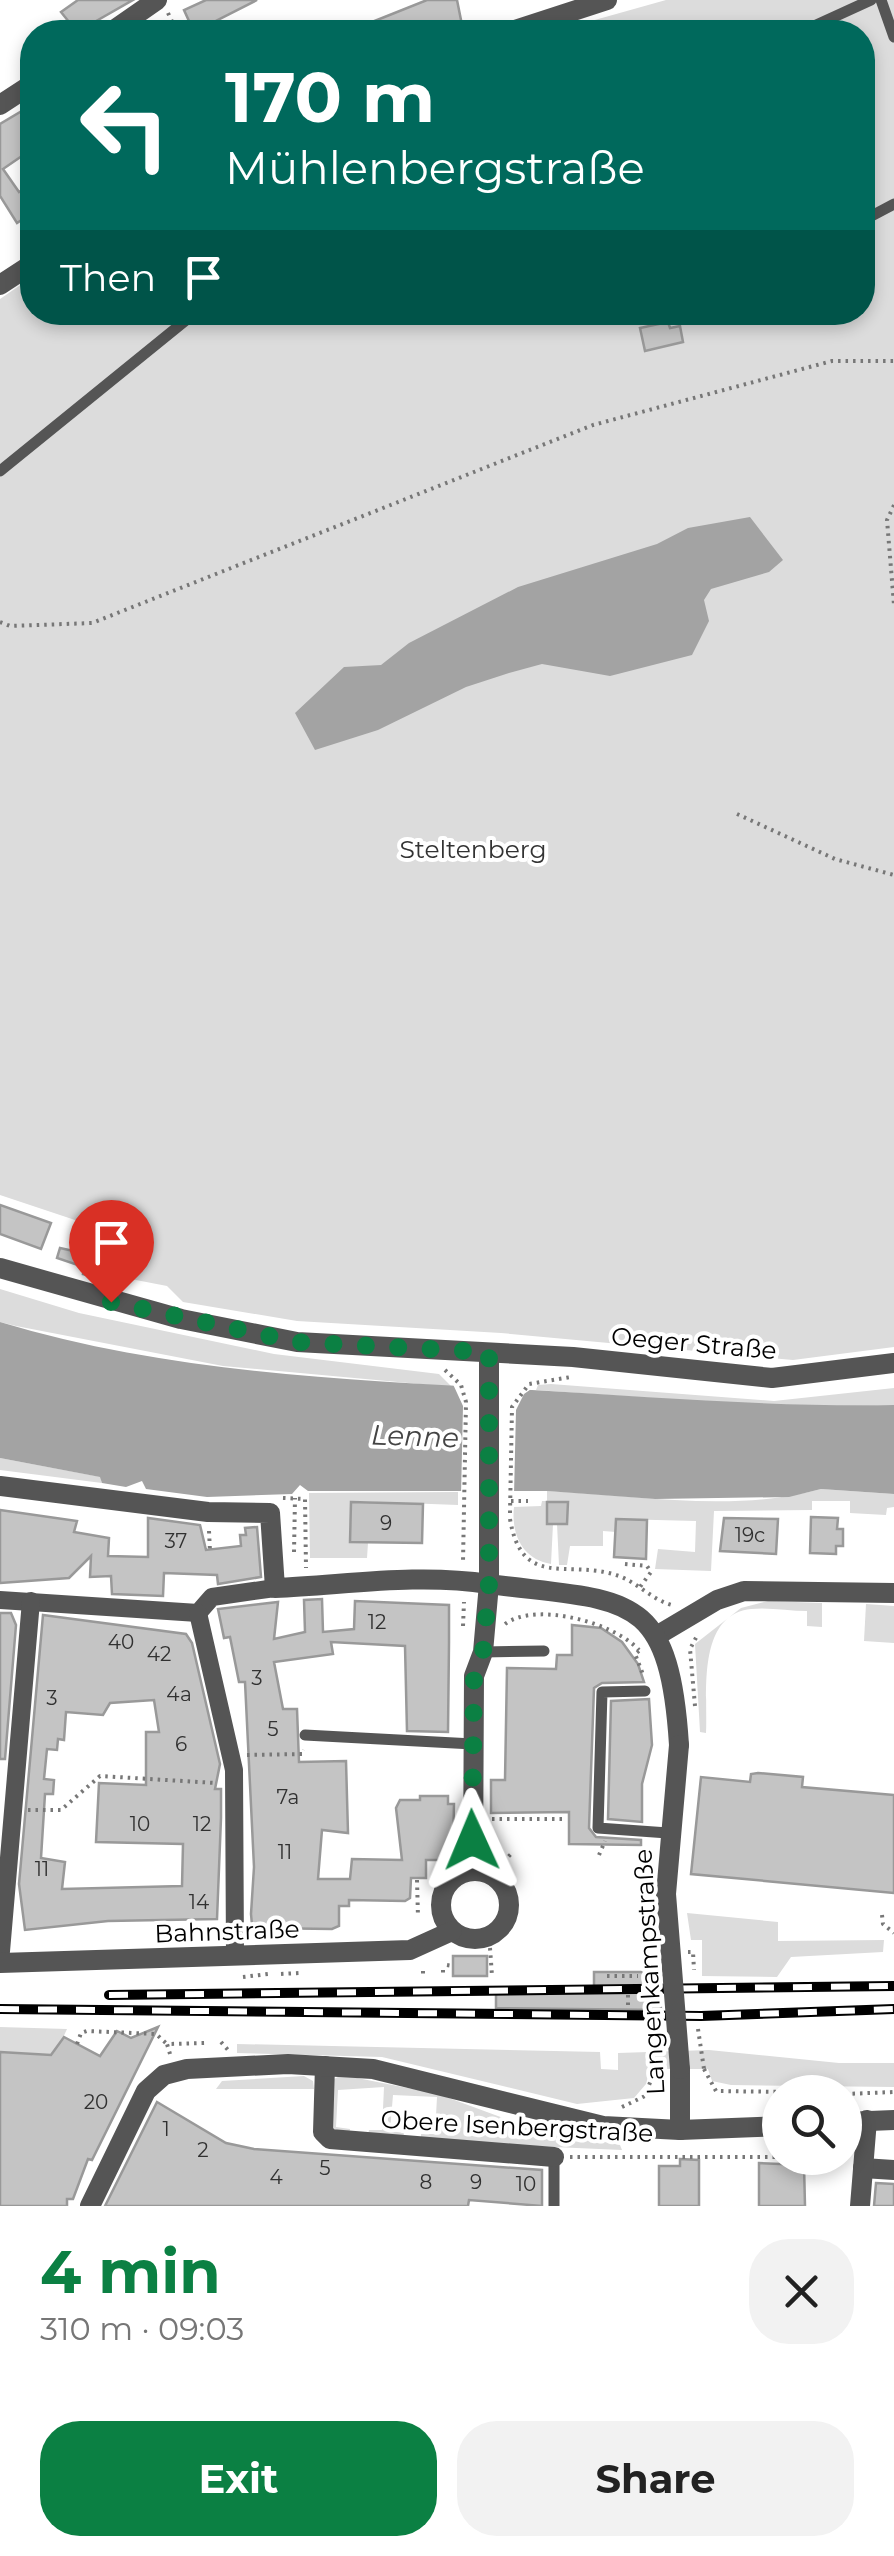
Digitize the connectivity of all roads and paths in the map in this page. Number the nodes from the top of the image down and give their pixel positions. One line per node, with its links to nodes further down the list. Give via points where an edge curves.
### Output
1 (157, 0): 5 (street)
2 (607, 0): 6 (street)
3 (871, 0): 7 (lane)
4 (881, 0): 8 (lane)
5 (129, 20)
6 (546, 20)
7 (827, 20)
8 (894, 38)
9 (180, 325): 11 (lane)
10 (894, 361): 14 (path, via 832,361 593,425 92,623)
11 (0, 470)
12 (894, 505): 13 (path, via 887,520)
13 (894, 604)
14 (0, 622)
15 (738, 814): 16 (path, via 835,860)
16 (894, 875)
17 (0, 1268): 18 (street, Oeger Straße, via 181,1319 297,1342)
18 (489, 1362): 19 (street, Oeger Straße, via 772,1378); 29 (street)
19 (894, 1363)
20 (444, 1369): 28 (path, via 465,1395)
21 (542, 1379): 24 (path, via 522,1389 512,1407)
22 (0, 1486): 30 (street, via 270,1514)
23 (295, 1498): 30 (path, via 297,1530)
24 (511, 1498): 25 (path); 26 (path)
25 (528, 1500)
26 (509, 1516)
27 (625, 1564): 31 (path, via 651,1572)
28 (464, 1580): 29 (street); 30 (street, via 406,1577 378,1585); 36 (path)
29 (489, 1584): 38 (street, via 602,1600 623,1607); 41 (street)
30 (282, 1587): 35 (street, via 212,1597)
31 (640, 1587)
32 (894, 1593): 38 (street, via 744,1591)
33 (0, 1600): 34 (street)
34 (31, 1601): 35 (street); 49 (street)
35 (198, 1614): 46 (street)
36 (464, 1626)
37 (502, 1627): 40 (path, via 520,1617 584,1618 620,1632)
38 (658, 1635): 51 (street, Langenkampstraße, bridge, via 675,1686 679,1745)
39 (544, 1650): 41 (lane)
40 (640, 1651): 42 (path); 43 (path, via 635,1654)
41 (483, 1652): 45 (street, via 474,1676)
42 (654, 1678)
43 (645, 1689): 51 (lane, via 602,1692 598,1828)
44 (305, 1735): 45 (lane); 46 (path, via 303,1754)
45 (473, 1744): 58 (street)
46 (231, 1756): 47 (street)
47 (234, 1784): 49 (path, via 100,1776 61,1810); 66 (street)
48 (482, 1818): 50 (path)
49 (8, 1819): 67 (street)
50 (567, 1819)
51 (668, 1834): 92 (street, Langenkampstraße, bridge)
52 (604, 1841): 54 (path)
53 (511, 1854): 57 (path)
54 (599, 1855)
55 (642, 1856): 56 (path)
56 (652, 1856)
57 (504, 1859): 58 (path); 59 (path)
58 (479, 1865): 63 (street, via 452,1879 440,1899); 63 (street, Bahnstraße, via 501,1882 509,1901 504,1924 485,1938)
59 (498, 1867)
60 (417, 1880): 62 (path)
61 (882, 1915): 64 (path)
62 (418, 1917)
63 (452, 1931): 66 (street, Bahnstraße, via 410,1950)
64 (894, 1932)
65 (490, 1948): 69 (path)
66 (236, 1954): 67 (street, Bahnstraße)
67 (0, 1963)
68 (265, 1976): 71 (path)
69 (492, 1976)
70 (638, 1976): 74 (path, via 607,1974)
71 (243, 1977)
72 (292, 1977): 73 (path)
73 (300, 1982)
74 (607, 1984)
75 (657, 2002): 76 (path, via 628,1999)
76 (628, 2009)
77 (77, 2044): 78 (path, via 87,2030 156,2034)
78 (166, 2044): 79 (path); 80 (path)
79 (206, 2044)
80 (172, 2062): 81 (street); 98 (street, via 146,2091)
81 (324, 2066): 92 (street, via 398,2074 602,2126); 93 (street, Obere Isenbergstraße, via 326,2137)
82 (655, 2069): 87 (path, via 650,2089)
83 (704, 2069): 84 (path, via 716,2091)
84 (762, 2092)
85 (894, 2092): 86 (path)
86 (862, 2093)
87 (634, 2104)
88 (862, 2120): 89 (street)
89 (867, 2120): 90 (street); 95 (street)
90 (894, 2120)
91 (762, 2127): 92 (street)
92 (680, 2130)
93 (554, 2157): 94 (path, Obere Isenbergstraße); 99 (lane)
94 (762, 2157)
95 (862, 2168): 96 (street)
96 (894, 2170)
97 (862, 2175): 100 (street)
98 (90, 2206)
99 (554, 2206)
100 (860, 2206)

